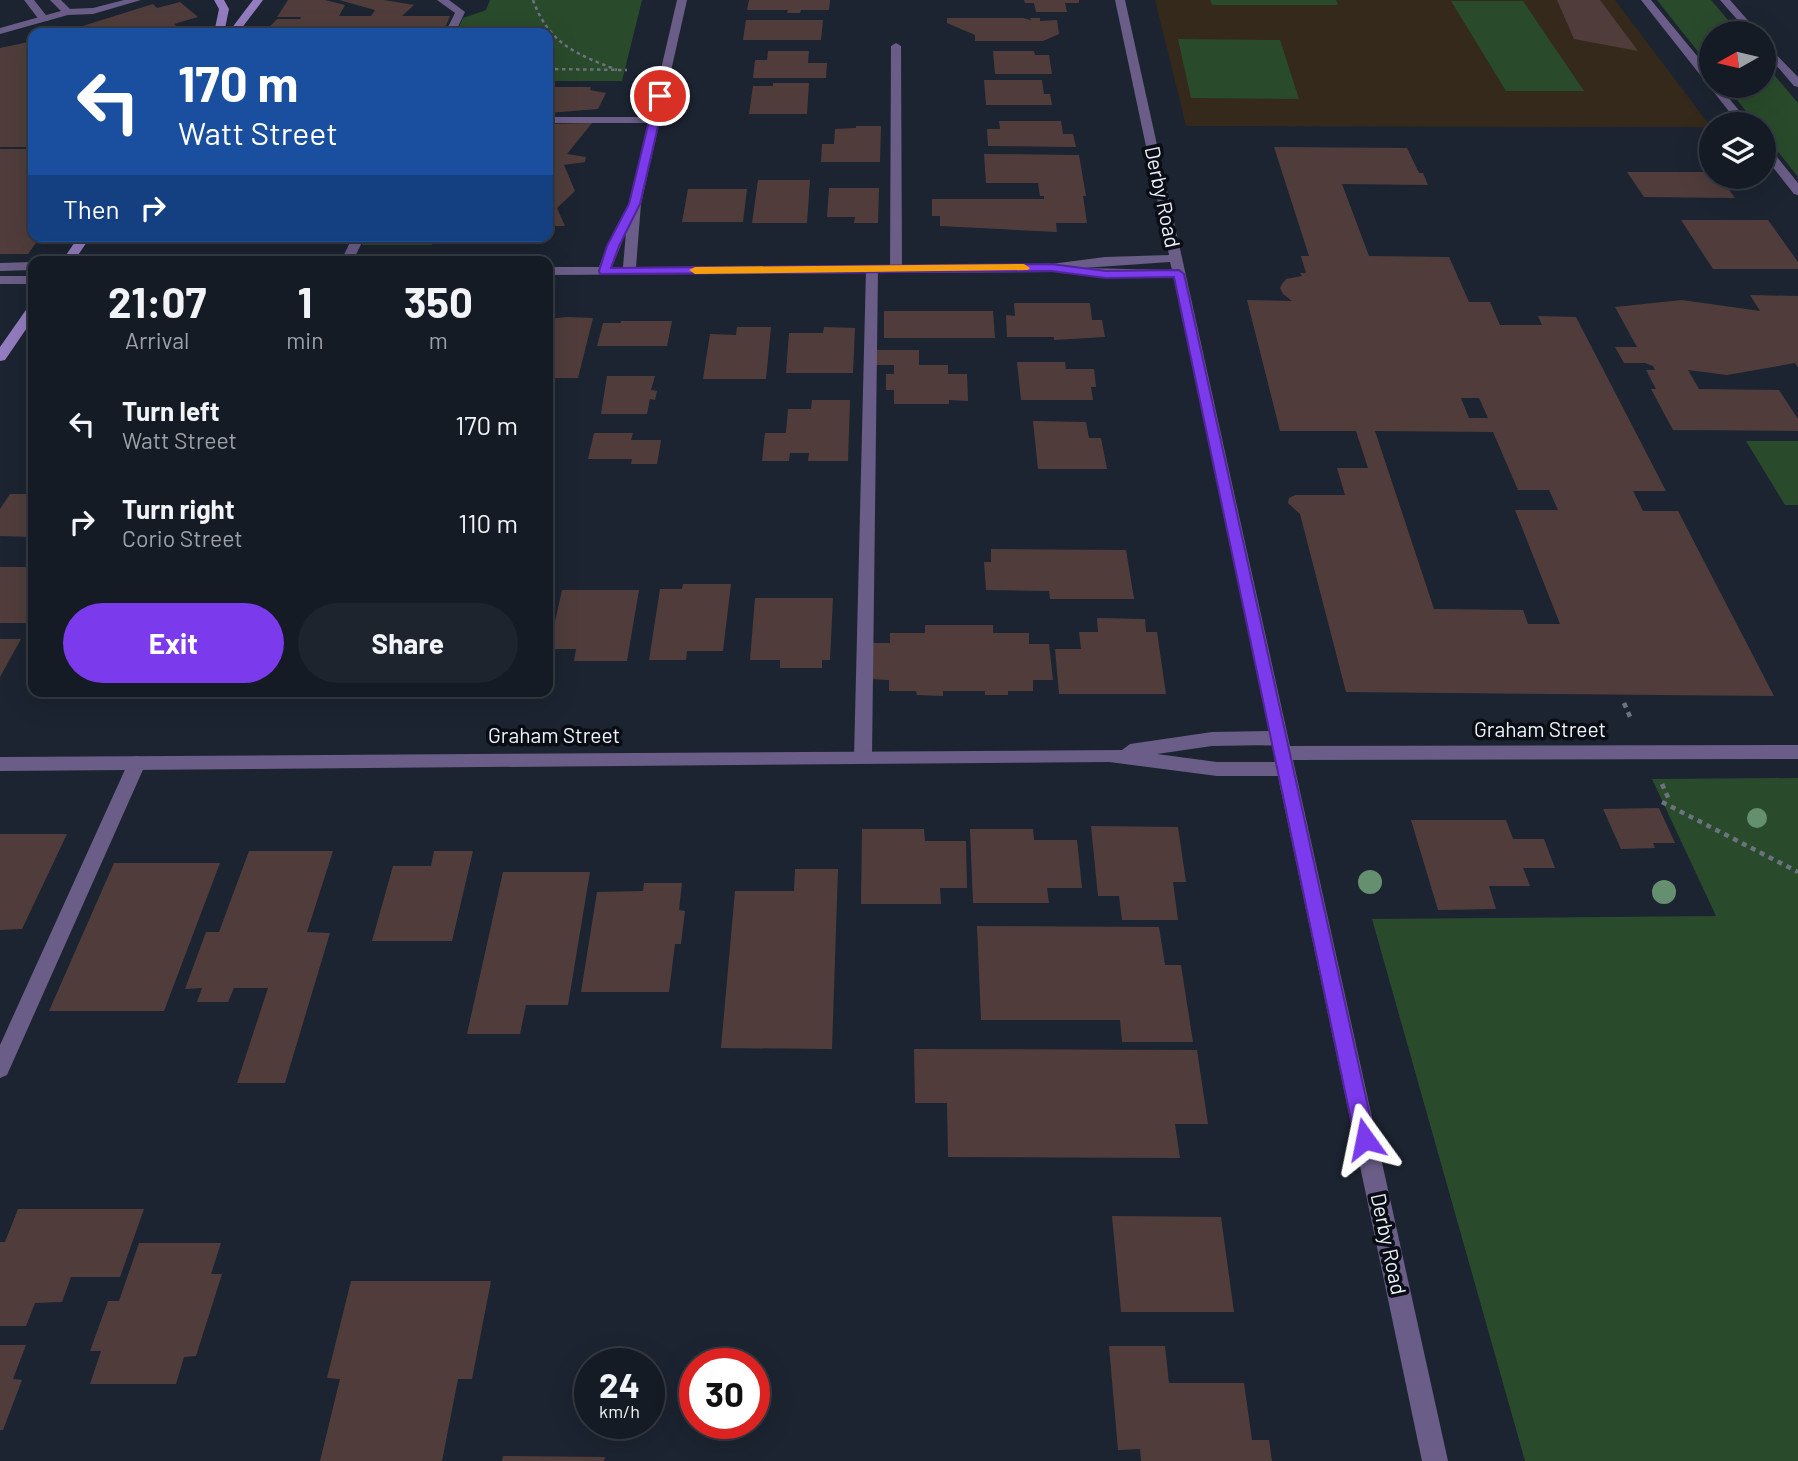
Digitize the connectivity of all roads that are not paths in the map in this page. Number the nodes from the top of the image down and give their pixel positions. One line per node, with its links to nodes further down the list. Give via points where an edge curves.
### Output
1 (29, 0): 13 (street)
2 (55, 0): 12 (street)
3 (86, 0): 12 (street)
4 (136, 0): 12 (street)
5 (219, 0): 15 (main road, via 224,9)
6 (258, 0): 16 (main road)
7 (442, 0): 17 (street, via 460,12)
8 (682, 0): 26 (street)
9 (1119, 0): 30 (street, Derby Road)
10 (1646, 0): 21 (street)
11 (1725, 0): 14 (street)
12 (68, 12): 13 (street)
13 (44, 19): 18 (street)
14 (1743, 21)
15 (220, 28)
16 (237, 28)
17 (452, 28)
18 (0, 31)
19 (896, 46): 35 (street)
20 (1776, 59): 22 (street)
21 (1699, 66)
22 (1798, 84)
23 (1724, 98): 24 (street)
24 (1735, 112)
25 (553, 120): 26 (street)
26 (654, 120): 29 (street)
27 (1776, 163): 28 (street)
28 (1798, 191)
29 (635, 204): 37 (street); 38 (street)
30 (1175, 258): 33 (street); 39 (street, Derby Road)
31 (28, 266): 32 (street)
32 (0, 267)
33 (1051, 268): 35 (street); 39 (street)
34 (872, 269): 35 (street); 38 (street); 47 (street)
35 (896, 269)
36 (553, 271): 37 (street)
37 (604, 271): 38 (street)
38 (629, 271)
39 (1179, 274): 45 (street, Derby Road)
40 (0, 279): 41 (street)
41 (28, 280)
42 (28, 317): 43 (main road)
43 (0, 357)
44 (1798, 752): 45 (street, Graham Street)
45 (1282, 753): 46 (street, Graham Street, via 1212,739); 46 (street, Graham Street, via 1217,769); 51 (street, Derby Road)
46 (1109, 755): 47 (street, Graham Street)
47 (863, 757): 48 (street, Graham Street)
48 (137, 763): 49 (street, Graham Street); 50 (street)
49 (0, 764)
50 (0, 1068)
51 (1436, 1461)

